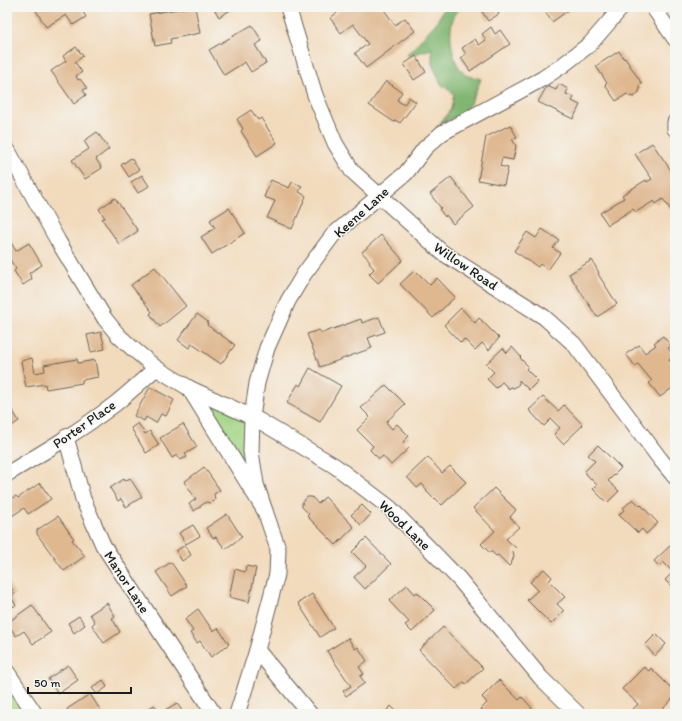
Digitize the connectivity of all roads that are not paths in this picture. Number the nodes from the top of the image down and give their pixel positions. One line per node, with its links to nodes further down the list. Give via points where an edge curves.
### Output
1 (288, 7): 8 (street, Willow Road, via 316,95 335,144 352,171)
2 (622, 7): 8 (street, Keene Lane, via 590,44 563,65 442,133 425,148 406,173)
3 (653, 7): 4 (street)
4 (675, 39)
5 (675, 122): 6 (street)
6 (675, 129)
7 (7, 149): 9 (street, Wood Lane, via 105,319 123,340)
8 (379, 196): 11 (street, Keene Lane, via 333,235 292,294 262,360); 14 (street, Willow Road, via 443,253 544,317 562,332 574,344)
9 (156, 368): 10 (street, Wood Lane); 12 (street, Porter Place, via 116,403)
10 (189, 388): 11 (street, Wood Lane); 15 (street)
11 (252, 417): 15 (street, Keene Lane, via 251,452 256,484); 22 (street, Wood Lane, via 335,466 390,508 458,579 541,678)
12 (66, 437): 13 (street, Porter Place); 19 (street, Manor Lane, via 83,499 103,545)
13 (7, 474)
14 (675, 477)
15 (265, 511): 16 (street, via 278,549 277,574)
16 (257, 650): 20 (street); 21 (street)
17 (7, 672): 18 (street)
18 (35, 714)
19 (214, 714)
20 (237, 714)
21 (310, 714)
22 (578, 714)

